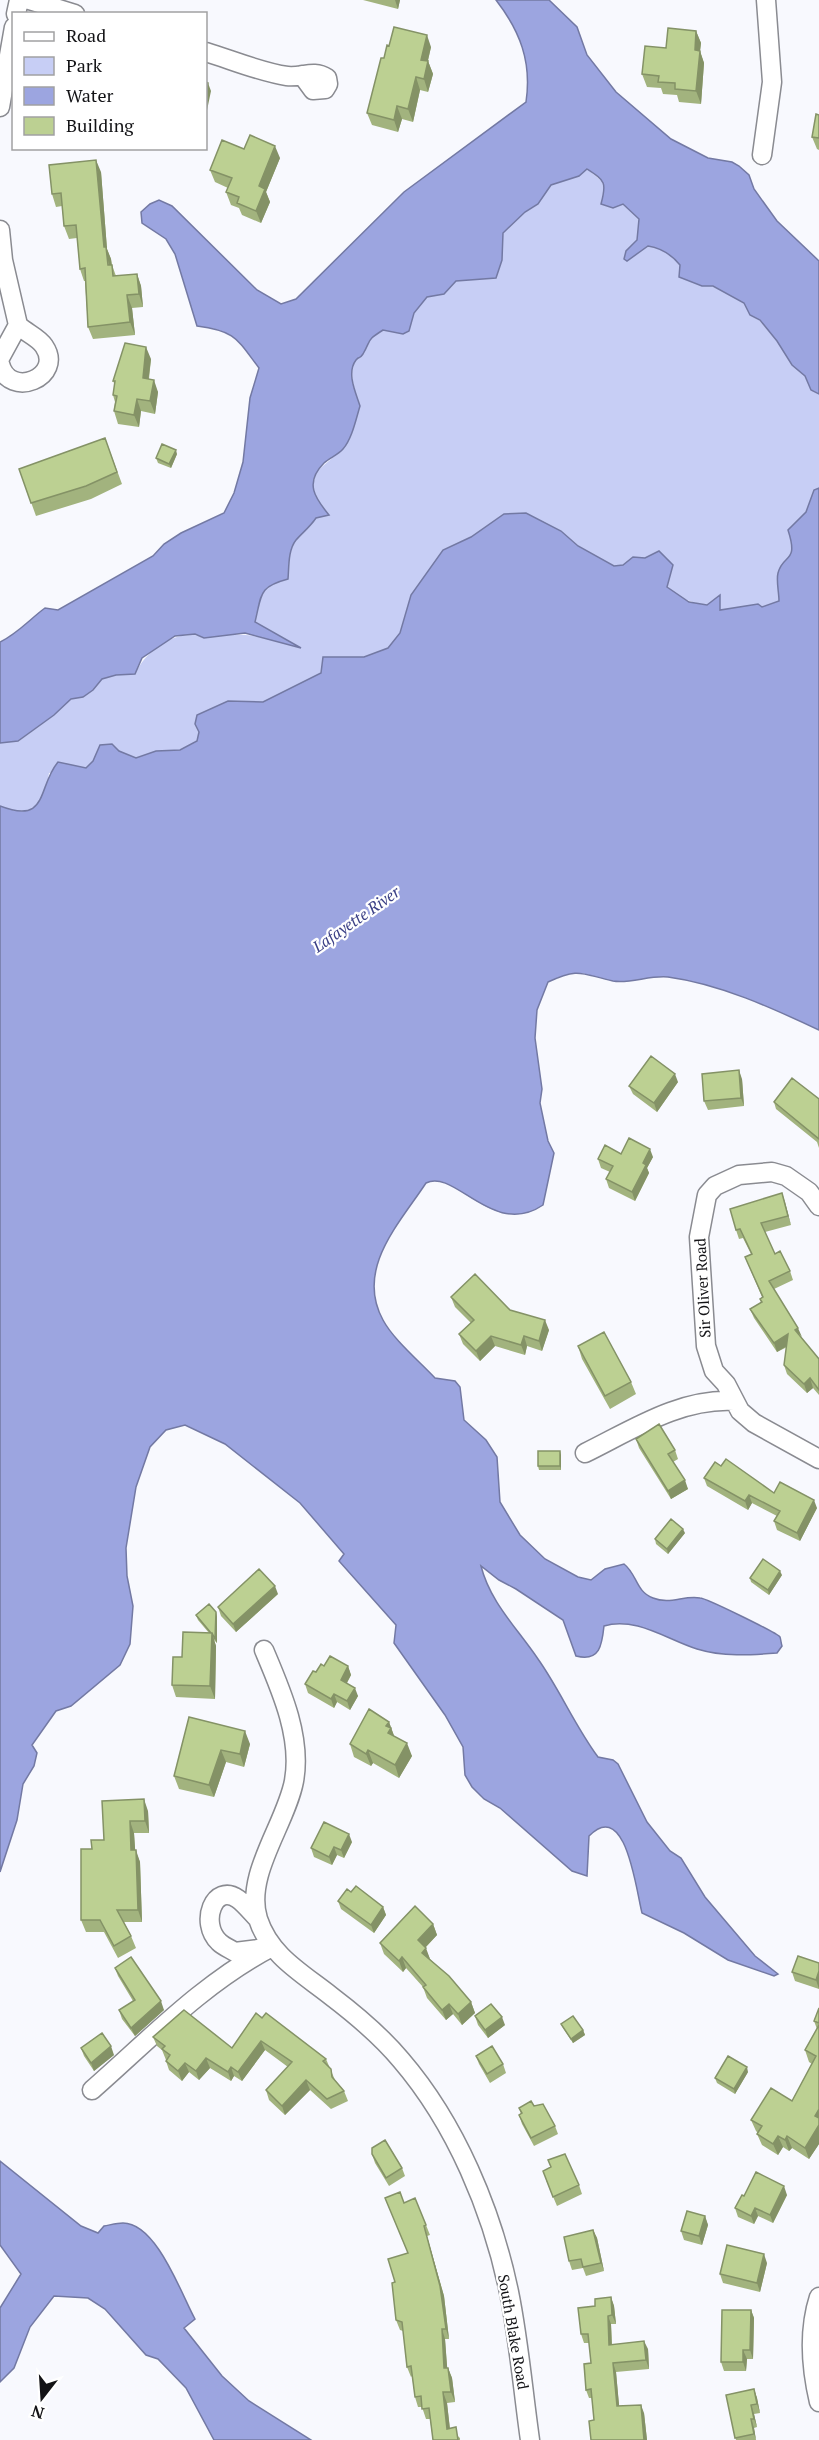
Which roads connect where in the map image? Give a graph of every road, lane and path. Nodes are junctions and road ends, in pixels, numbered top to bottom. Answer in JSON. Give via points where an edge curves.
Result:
{"nodes":[{"id":1,"x":29,"y":0,"type":"edge"},
{"id":2,"x":766,"y":0,"type":"edge"},
{"id":3,"x":68,"y":12,"type":"edge"},
{"id":4,"x":12,"y":38,"type":"edge"},
{"id":5,"x":207,"y":52,"type":"edge"},
{"id":6,"x":302,"y":75,"type":"dead end"},
{"id":7,"x":0,"y":107,"type":"edge"},
{"id":8,"x":762,"y":154,"type":"dead end"},
{"id":9,"x":0,"y":230,"type":"edge"},
{"id":10,"x":18,"y":326,"type":"junction"},
{"id":11,"x":0,"y":358,"type":"edge"},
{"id":12,"x":0,"y":364,"type":"edge"},
{"id":13,"x":819,"y":1206,"type":"edge"},
{"id":14,"x":734,"y":1401,"type":"junction"},
{"id":15,"x":585,"y":1453,"type":"dead end"},
{"id":16,"x":819,"y":1459,"type":"edge"},
{"id":17,"x":264,"y":1650,"type":"dead end"},
{"id":18,"x":258,"y":1919,"type":"junction"},
{"id":19,"x":272,"y":1947,"type":"junction"},
{"id":20,"x":92,"y":2090,"type":"dead end"},
{"id":21,"x":819,"y":2297,"type":"edge"},
{"id":22,"x":819,"y":2402,"type":"edge"},
{"id":23,"x":530,"y":2440,"type":"edge"}],
"edges":[{"from":1,"to":3,"type":"street"},
{"from":2,"to":8,"type":"street","via":[[772,82]]},
{"from":4,"to":7,"type":"street"},
{"from":5,"to":6,"type":"street","via":[[288,76]]},
{"from":9,"to":10,"type":"street"},
{"from":10,"to":11,"type":"street"},
{"from":10,"to":12,"type":"street","via":[[42,343],[48,365],[43,375],[31,382],[15,383]]},
{"from":13,"to":14,"type":"street","name":"Sir Oliver Road","via":[[798,1183],[772,1172],[739,1175],[715,1186],[707,1195],[699,1237],[706,1346],[708,1360]]},
{"from":14,"to":15,"type":"street","via":[[711,1400],[689,1405]]},
{"from":14,"to":16,"type":"street","name":"Sir Oliver Road","via":[[754,1423]]},
{"from":17,"to":18,"type":"street","name":"South Blake Road","via":[[280,1687],[296,1756],[288,1803],[257,1883]]},
{"from":18,"to":19,"type":"street","name":"South Blake Road"},
{"from":18,"to":19,"type":"street","name":"South Blake Road","via":[[231,1896],[214,1903],[208,1918],[209,1928],[219,1942],[235,1952]]},
{"from":19,"to":20,"type":"street","via":[[247,1959],[203,1992]]},
{"from":19,"to":23,"type":"street","name":"South Blake Road","via":[[374,2031],[401,2060],[452,2137],[472,2177],[509,2292]]},
{"from":21,"to":22,"type":"street","via":[[812,2330],[812,2358]]}]}
